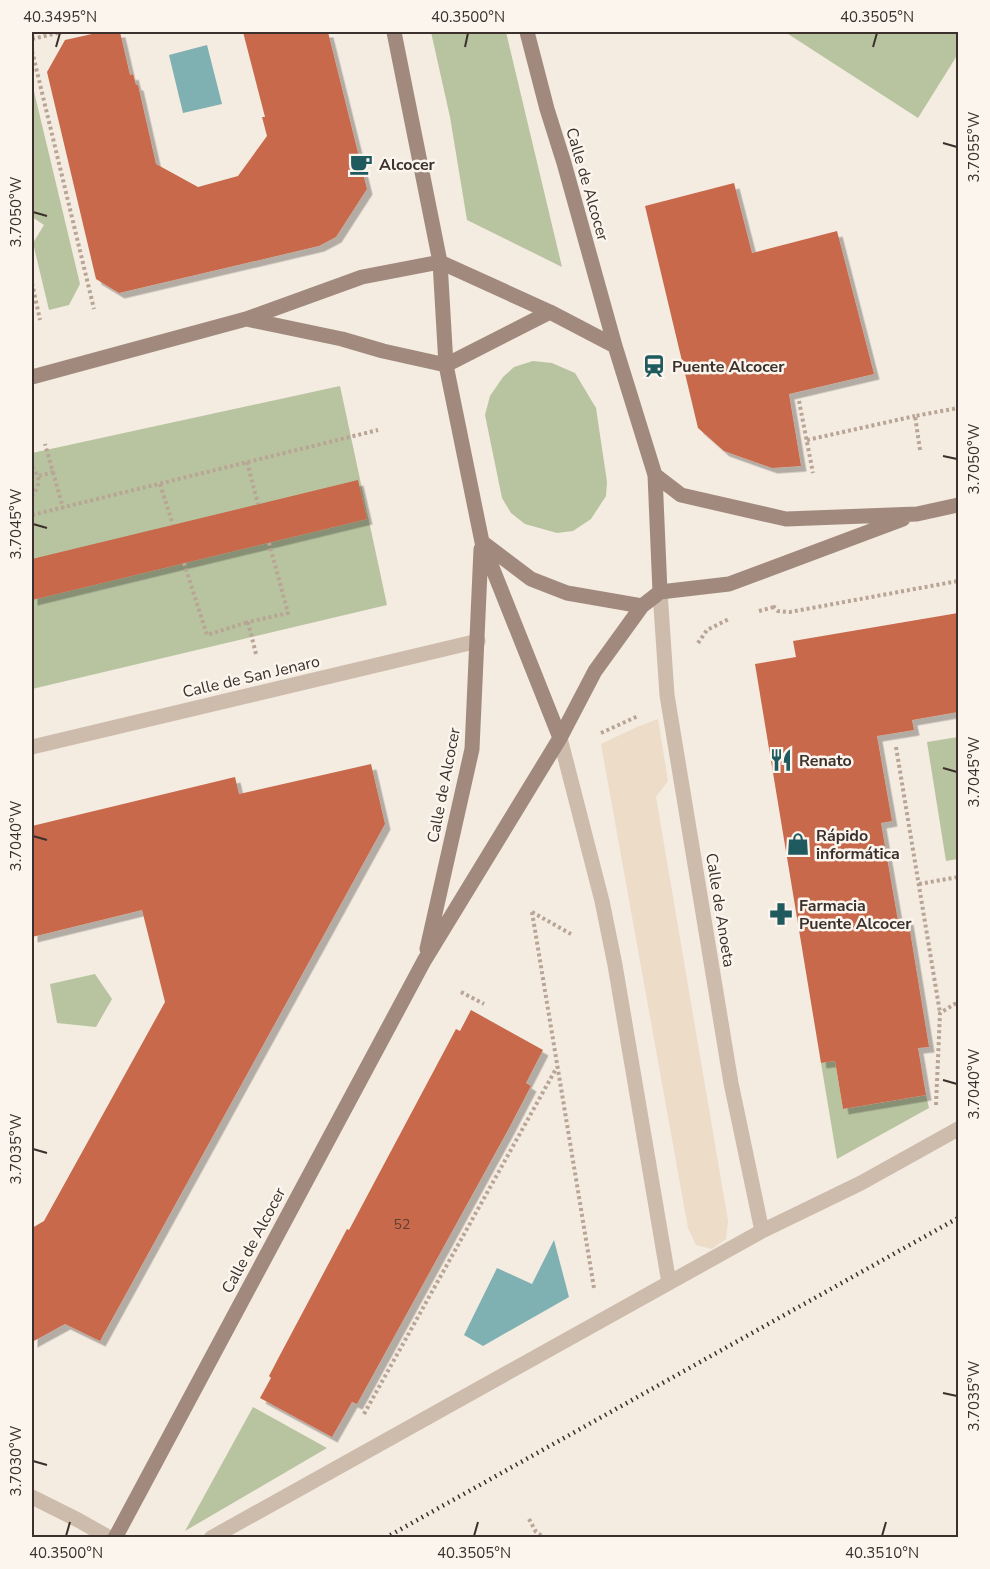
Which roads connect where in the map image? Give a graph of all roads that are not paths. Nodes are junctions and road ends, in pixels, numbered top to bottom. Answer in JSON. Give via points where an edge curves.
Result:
{"nodes":[{"id":1,"x":393,"y":32,"type":"edge"},
{"id":2,"x":527,"y":32,"type":"edge"},
{"id":3,"x":440,"y":262,"type":"junction"},
{"id":4,"x":550,"y":312,"type":"junction"},
{"id":5,"x":246,"y":319,"type":"junction"},
{"id":6,"x":615,"y":346,"type":"junction"},
{"id":7,"x":446,"y":365,"type":"junction"},
{"id":8,"x":32,"y":377,"type":"edge"},
{"id":9,"x":655,"y":475,"type":"junction"},
{"id":10,"x":958,"y":505,"type":"edge"},
{"id":11,"x":917,"y":514,"type":"junction"},
{"id":12,"x":482,"y":542,"type":"junction"},
{"id":13,"x":660,"y":592,"type":"junction"},
{"id":14,"x":642,"y":606,"type":"junction"},
{"id":15,"x":478,"y":641,"type":"junction"},
{"id":16,"x":560,"y":738,"type":"junction"},
{"id":17,"x":32,"y":747,"type":"edge"},
{"id":18,"x":424,"y":961,"type":"junction"},
{"id":19,"x":958,"y":1129,"type":"edge"},
{"id":20,"x":762,"y":1231,"type":"junction"},
{"id":21,"x":669,"y":1283,"type":"junction"},
{"id":22,"x":32,"y":1497,"type":"edge"},
{"id":23,"x":110,"y":1538,"type":"edge"},
{"id":24,"x":115,"y":1538,"type":"edge"},
{"id":25,"x":211,"y":1538,"type":"edge"}],
"edges":[{"from":1,"to":3,"type":"main road","name":"Calle de Alcocer"},
{"from":2,"to":6,"type":"main road","name":"Calle de Alcocer"},
{"from":3,"to":4,"type":"main road"},
{"from":3,"to":5,"type":"main road","via":[[362,277]]},
{"from":3,"to":7,"type":"main road","name":"Calle de Alcocer"},
{"from":4,"to":6,"type":"main road"},
{"from":4,"to":7,"type":"main road"},
{"from":5,"to":7,"type":"main road"},
{"from":5,"to":8,"type":"main road"},
{"from":6,"to":9,"type":"main road","name":"Calle de Alcocer"},
{"from":7,"to":12,"type":"main road","name":"Calle de Alcocer"},
{"from":9,"to":11,"type":"main road","via":[[681,495],[786,519]]},
{"from":9,"to":13,"type":"main road","name":"Calle de Alcocer"},
{"from":10,"to":11,"type":"main road"},
{"from":11,"to":13,"type":"main road","via":[[729,584]]},
{"from":12,"to":14,"type":"main road","via":[[531,579],[567,593]]},
{"from":12,"to":15,"type":"main road","name":"Calle de Alcocer"},
{"from":12,"to":16,"type":"main road","name":"Calle de Alcocer"},
{"from":13,"to":14,"type":"main road","name":"Calle de Alcocer"},
{"from":13,"to":20,"type":"street","name":"Calle de Anoeta","via":[[669,708],[731,1083]]},
{"from":14,"to":16,"type":"main road","name":"Calle de Alcocer","via":[[595,672]]},
{"from":15,"to":17,"type":"street","name":"Calle de San Jenaro"},
{"from":15,"to":18,"type":"main road","name":"Calle de Alcocer","via":[[472,749]]},
{"from":16,"to":18,"type":"main road","name":"Calle de Alcocer"},
{"from":16,"to":21,"type":"street","via":[[615,965]]},
{"from":18,"to":24,"type":"main road","name":"Calle de Alcocer"},
{"from":19,"to":20,"type":"street","via":[[861,1183]]},
{"from":20,"to":21,"type":"street"},
{"from":21,"to":25,"type":"street"},
{"from":22,"to":23,"type":"street"}]}
